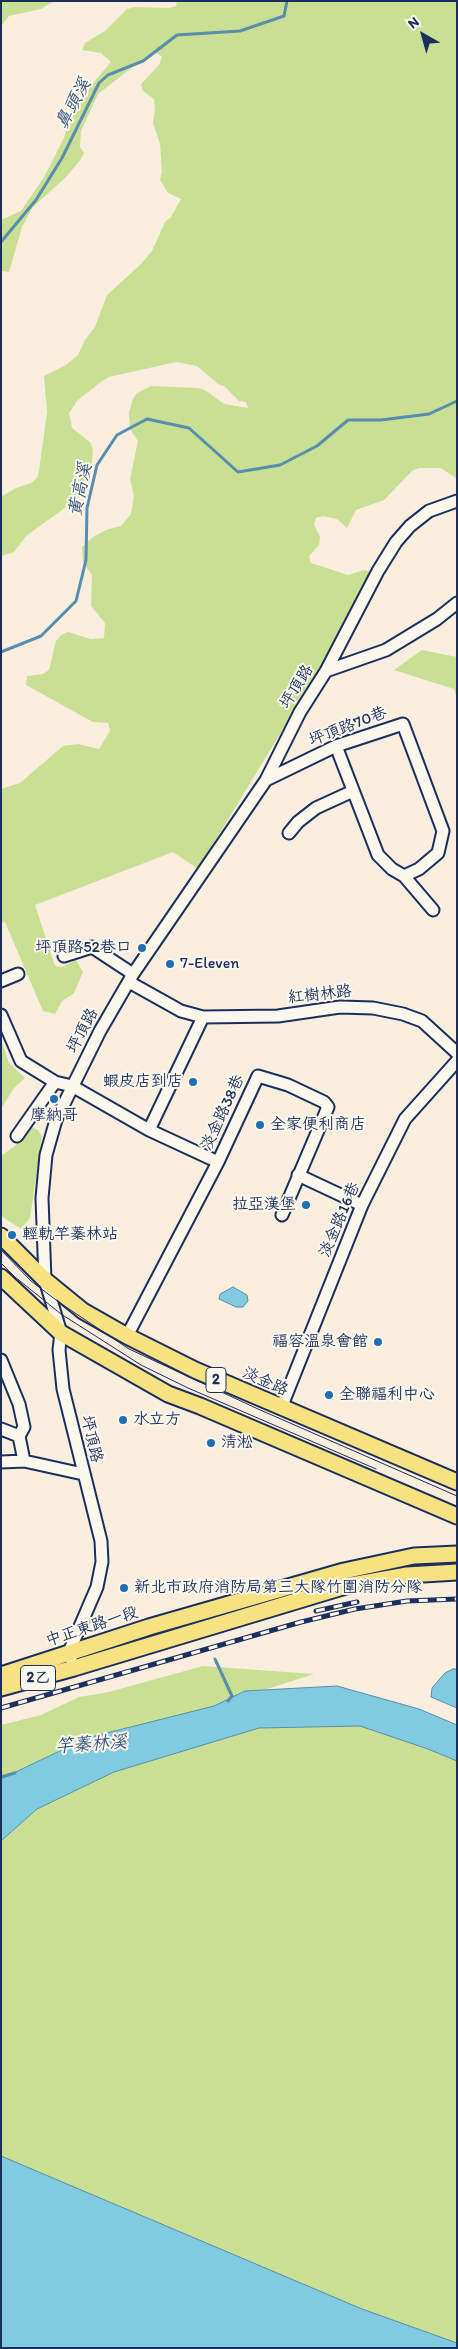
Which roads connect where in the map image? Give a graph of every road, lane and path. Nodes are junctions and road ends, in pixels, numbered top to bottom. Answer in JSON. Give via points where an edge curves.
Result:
{"nodes":[{"id":1,"x":457,"y":501,"type":"edge"},
{"id":2,"x":457,"y":603,"type":"edge"},
{"id":3,"x":326,"y":671,"type":"junction"},
{"id":4,"x":336,"y":746,"type":"junction"},
{"id":5,"x":266,"y":780,"type":"junction"},
{"id":6,"x":353,"y":791,"type":"junction"},
{"id":7,"x":289,"y":833,"type":"dead end"},
{"id":8,"x":404,"y":876,"type":"junction"},
{"id":9,"x":433,"y":910,"type":"dead end"},
{"id":10,"x":64,"y":956,"type":"dead end"},
{"id":11,"x":18,"y":974,"type":"dead end"},
{"id":12,"x":131,"y":978,"type":"junction"},
{"id":13,"x":1,"y":981,"type":"edge"},
{"id":14,"x":1,"y":1015,"type":"edge"},
{"id":15,"x":203,"y":1017,"type":"junction"},
{"id":16,"x":457,"y":1052,"type":"edge"},
{"id":17,"x":457,"y":1061,"type":"edge"},
{"id":18,"x":55,"y":1082,"type":"junction"},
{"id":19,"x":72,"y":1086,"type":"junction"},
{"id":20,"x":149,"y":1130,"type":"junction"},
{"id":21,"x":17,"y":1136,"type":"dead end"},
{"id":22,"x":218,"y":1162,"type":"junction"},
{"id":23,"x":298,"y":1175,"type":"junction"},
{"id":24,"x":362,"y":1205,"type":"junction"},
{"id":25,"x":282,"y":1215,"type":"dead end"},
{"id":26,"x":1,"y":1236,"type":"edge"},
{"id":27,"x":1,"y":1277,"type":"edge"},
{"id":28,"x":45,"y":1280,"type":"junction"},
{"id":29,"x":61,"y":1332,"type":"junction"},
{"id":30,"x":126,"y":1336,"type":"junction"},
{"id":31,"x":1,"y":1360,"type":"edge"},
{"id":32,"x":281,"y":1408,"type":"junction"},
{"id":33,"x":1,"y":1429,"type":"edge"},
{"id":34,"x":19,"y":1436,"type":"junction"},
{"id":35,"x":24,"y":1461,"type":"junction"},
{"id":36,"x":1,"y":1462,"type":"edge"},
{"id":37,"x":83,"y":1474,"type":"junction"},
{"id":38,"x":457,"y":1482,"type":"edge"},
{"id":39,"x":455,"y":1516,"type":"edge"},
{"id":40,"x":457,"y":1549,"type":"edge"},
{"id":41,"x":438,"y":1554,"type":"junction"},
{"id":42,"x":457,"y":1554,"type":"edge"},
{"id":43,"x":457,"y":1572,"type":"edge"},
{"id":44,"x":69,"y":1652,"type":"junction"},
{"id":45,"x":74,"y":1668,"type":"junction"},
{"id":46,"x":1,"y":1675,"type":"edge"},
{"id":47,"x":1,"y":1688,"type":"edge"}],
"edges":[{"from":1,"to":3,"type":"street","name":"坪頂路","via":[[429,511],[396,542]]},
{"from":2,"to":3,"type":"street","via":[[386,650]]},
{"from":3,"to":5,"type":"street","name":"坪頂路","via":[[300,712]]},
{"from":4,"to":5,"type":"street","name":"坪頂路70巷"},
{"from":4,"to":6,"type":"street"},
{"from":4,"to":8,"type":"street","name":"坪頂路70巷","via":[[403,724],[443,831],[438,853],[419,869]]},
{"from":5,"to":12,"type":"street","name":"坪頂路"},
{"from":6,"to":7,"type":"street","via":[[316,808]]},
{"from":6,"to":8,"type":"street","via":[[378,855]]},
{"from":8,"to":9,"type":"street"},
{"from":10,"to":12,"type":"street","name":"紅樹林路","via":[[92,947]]},
{"from":11,"to":13,"type":"street"},
{"from":12,"to":15,"type":"street","name":"紅樹林路","via":[[181,1011]]},
{"from":12,"to":19,"type":"street","name":"坪頂路"},
{"from":14,"to":18,"type":"street","via":[[21,1061]]},
{"from":15,"to":16,"type":"street","name":"紅樹林路","via":[[278,1016],[340,1007],[373,1008],[422,1021]]},
{"from":15,"to":20,"type":"street"},
{"from":17,"to":24,"type":"street","name":"淡金路16巷","via":[[405,1119]]},
{"from":18,"to":19,"type":"street"},
{"from":18,"to":21,"type":"street"},
{"from":19,"to":20,"type":"street"},
{"from":19,"to":28,"type":"street","name":"坪頂路","via":[[56,1120],[46,1155],[42,1198]]},
{"from":20,"to":22,"type":"street"},
{"from":22,"to":23,"type":"street","name":"淡金路38巷","via":[[258,1076],[289,1082],[328,1107]]},
{"from":22,"to":30,"type":"street","name":"淡金路38巷"},
{"from":23,"to":24,"type":"street"},
{"from":23,"to":25,"type":"street","name":"淡金路38巷"},
{"from":24,"to":32,"type":"street","name":"淡金路16巷"},
{"from":26,"to":28,"type":"main road","name":"淡金路","number":"2"},
{"from":27,"to":29,"type":"main road"},
{"from":28,"to":29,"type":"street","name":"坪頂路"},
{"from":28,"to":30,"type":"main road","name":"淡金路","number":"2","via":[[83,1311]]},
{"from":29,"to":37,"type":"street","name":"坪頂路","via":[[59,1350],[63,1389]]},
{"from":29,"to":39,"type":"main road","via":[[168,1394]]},
{"from":30,"to":32,"type":"main road","name":"淡金路","number":"2"},
{"from":31,"to":34,"type":"street","via":[[19,1404],[24,1427]]},
{"from":32,"to":38,"type":"main road","name":"淡金路","number":"2"},
{"from":33,"to":34,"type":"street"},
{"from":34,"to":35,"type":"street"},
{"from":35,"to":36,"type":"street"},
{"from":35,"to":37,"type":"street"},
{"from":37,"to":44,"type":"street","name":"坪頂路","via":[[101,1541],[102,1562],[97,1587]]},
{"from":40,"to":41,"type":"main road"},
{"from":41,"to":42,"type":"main road","name":"中正東路一段","number":"2乙"},
{"from":41,"to":44,"type":"main road","name":"中正東路一段","number":"2乙","via":[[344,1571]]},
{"from":43,"to":45,"type":"main road","name":"中正東路一段","number":"2乙","via":[[408,1575],[346,1586]]},
{"from":44,"to":45,"type":"street"},
{"from":44,"to":46,"type":"main road","name":"中正東路一段","number":"2乙"},
{"from":45,"to":47,"type":"main road","name":"中正東路一段","number":"2乙"}]}
